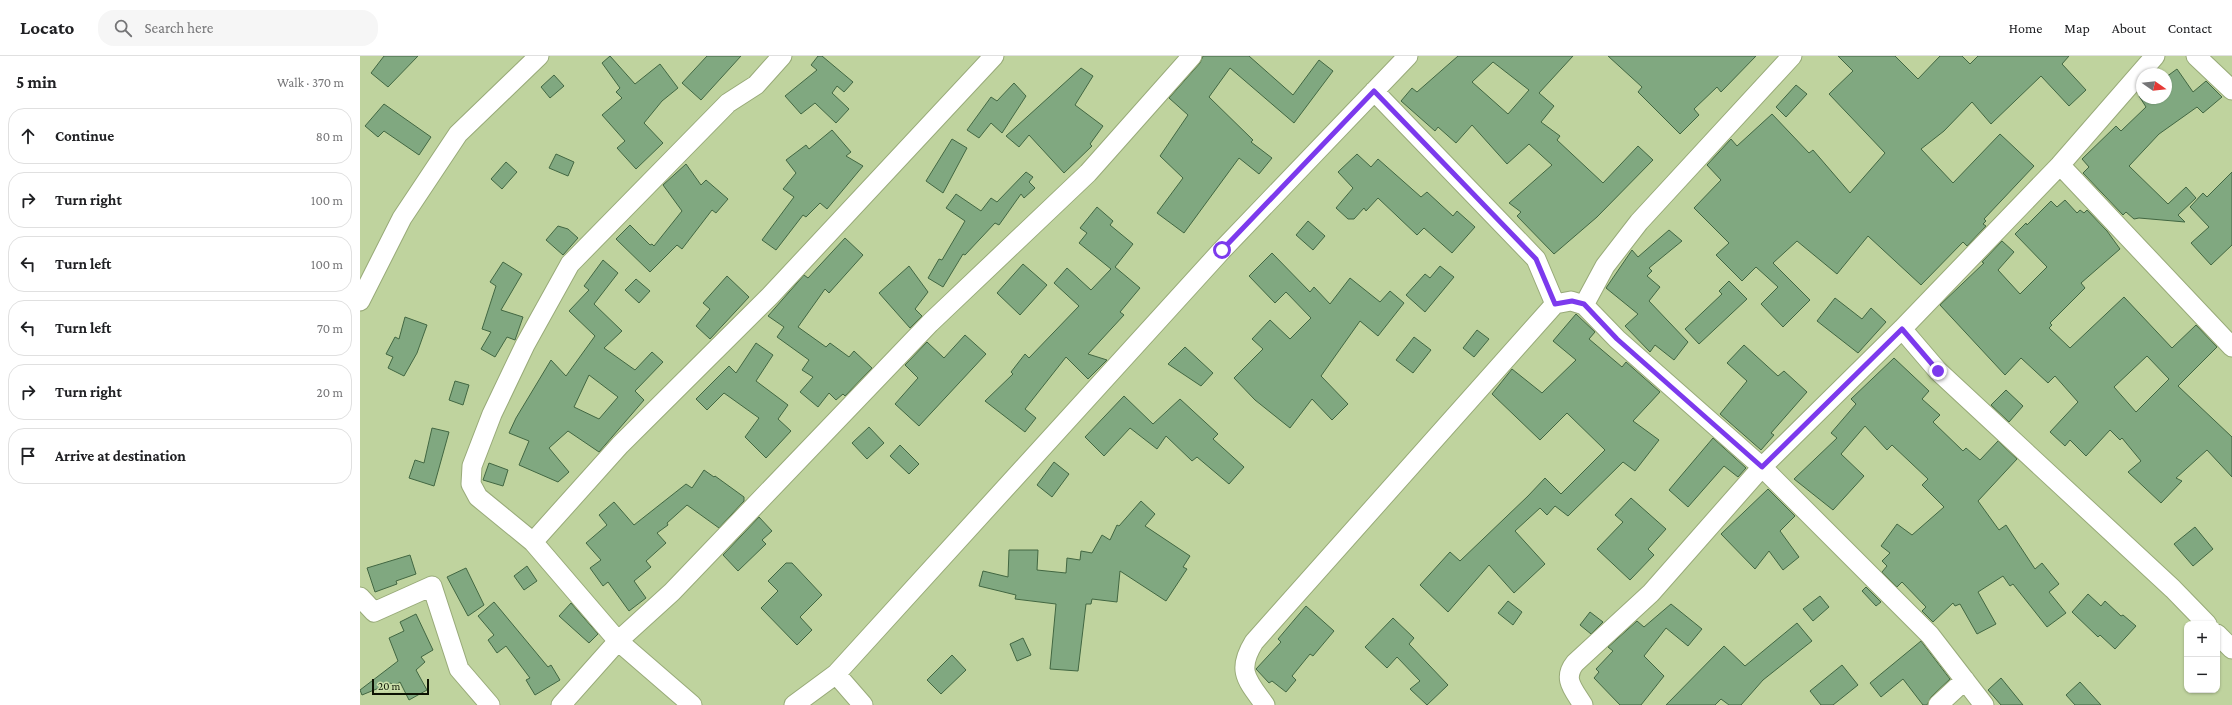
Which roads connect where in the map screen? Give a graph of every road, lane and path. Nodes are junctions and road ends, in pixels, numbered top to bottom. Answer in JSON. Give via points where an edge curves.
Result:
{"nodes":[{"id":1,"x":539,"y":56,"type":"edge"},
{"id":2,"x":782,"y":56,"type":"edge"},
{"id":3,"x":994,"y":56,"type":"edge"},
{"id":4,"x":1192,"y":56,"type":"edge"},
{"id":5,"x":1408,"y":56,"type":"edge"},
{"id":6,"x":1792,"y":56,"type":"edge"},
{"id":7,"x":2155,"y":56,"type":"edge"},
{"id":8,"x":2196,"y":56,"type":"edge"},
{"id":9,"x":2232,"y":90,"type":"edge"},
{"id":10,"x":1374,"y":91,"type":"junction"},
{"id":11,"x":2060,"y":165,"type":"junction"},
{"id":12,"x":360,"y":301,"type":"edge"},
{"id":13,"x":1555,"y":304,"type":"junction"},
{"id":14,"x":1584,"y":304,"type":"junction"},
{"id":15,"x":1902,"y":329,"type":"junction"},
{"id":16,"x":2232,"y":347,"type":"edge"},
{"id":17,"x":1762,"y":467,"type":"junction"},
{"id":18,"x":533,"y":542,"type":"junction"},
{"id":19,"x":360,"y":597,"type":"edge"},
{"id":20,"x":2205,"y":621,"type":"edge"},
{"id":21,"x":2220,"y":637,"type":"edge"},
{"id":22,"x":618,"y":641,"type":"junction"},
{"id":23,"x":2232,"y":649,"type":"edge"},
{"id":24,"x":836,"y":674,"type":"junction"},
{"id":25,"x":1965,"y":680,"type":"junction"},
{"id":26,"x":490,"y":705,"type":"edge"},
{"id":27,"x":561,"y":705,"type":"edge"},
{"id":28,"x":692,"y":705,"type":"edge"},
{"id":29,"x":794,"y":705,"type":"edge"},
{"id":30,"x":863,"y":705,"type":"edge"},
{"id":31,"x":1265,"y":705,"type":"edge"},
{"id":32,"x":1583,"y":705,"type":"edge"},
{"id":33,"x":1938,"y":705,"type":"edge"},
{"id":34,"x":1984,"y":705,"type":"edge"}],
"edges":[{"from":1,"to":12,"type":"street","via":[[458,134],[402,218]]},
{"from":2,"to":18,"type":"street","via":[[756,85],[728,103],[586,246],[570,264],[525,345],[492,414],[472,466],[471,484],[478,497]]},
{"from":3,"to":18,"type":"street","via":[[770,296],[620,445]]},
{"from":4,"to":22,"type":"street","via":[[1088,173],[930,322],[672,592]]},
{"from":5,"to":10,"type":"street"},
{"from":6,"to":14,"type":"street","via":[[1639,222],[1605,266]]},
{"from":7,"to":11,"type":"street"},
{"from":8,"to":9,"type":"street"},
{"from":10,"to":13,"type":"street","via":[[1536,259]]},
{"from":10,"to":24,"type":"street","via":[[1222,250]]},
{"from":11,"to":15,"type":"street"},
{"from":11,"to":16,"type":"street"},
{"from":13,"to":14,"type":"street","via":[[1572,301]]},
{"from":13,"to":31,"type":"street","via":[[1254,642],[1246,654],[1243,666],[1246,678]]},
{"from":14,"to":17,"type":"street","via":[[1617,339]]},
{"from":15,"to":17,"type":"street"},
{"from":15,"to":20,"type":"street","via":[[1938,371]]},
{"from":17,"to":25,"type":"street","via":[[1930,635]]},
{"from":17,"to":32,"type":"street","via":[[1651,593],[1569,670],[1568,680]]},
{"from":18,"to":22,"type":"street"},
{"from":19,"to":26,"type":"street","via":[[374,612],[432,586],[459,669]]},
{"from":21,"to":23,"type":"street"},
{"from":22,"to":27,"type":"street"},
{"from":22,"to":28,"type":"street"},
{"from":24,"to":29,"type":"street"},
{"from":24,"to":30,"type":"street"},
{"from":25,"to":33,"type":"street"},
{"from":25,"to":34,"type":"street"}]}
